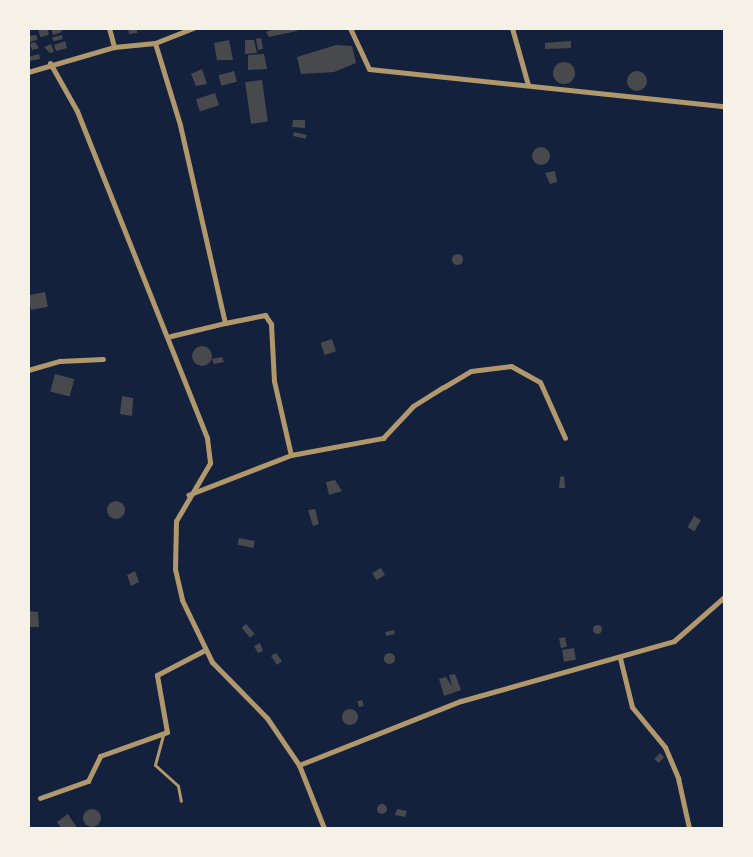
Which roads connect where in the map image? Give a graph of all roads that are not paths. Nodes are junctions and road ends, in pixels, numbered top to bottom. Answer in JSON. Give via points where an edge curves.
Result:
{"nodes":[{"id":1,"x":109,"y":28,"type":"edge"},
{"id":2,"x":193,"y":28,"type":"edge"},
{"id":3,"x":350,"y":28,"type":"edge"},
{"id":4,"x":512,"y":28,"type":"edge"},
{"id":5,"x":155,"y":43,"type":"junction"},
{"id":6,"x":114,"y":47,"type":"junction"},
{"id":7,"x":50,"y":63,"type":"junction"},
{"id":8,"x":28,"y":72,"type":"edge"},
{"id":9,"x":528,"y":85,"type":"junction"},
{"id":10,"x":724,"y":106,"type":"edge"},
{"id":11,"x":225,"y":322,"type":"junction"},
{"id":12,"x":171,"y":336,"type":"junction"},
{"id":13,"x":103,"y":359,"type":"dead end"},
{"id":14,"x":28,"y":370,"type":"edge"},
{"id":15,"x":565,"y":438,"type":"dead end"},
{"id":16,"x":291,"y":455,"type":"junction"},
{"id":17,"x":188,"y":495,"type":"junction"},
{"id":18,"x":724,"y":597,"type":"edge"},
{"id":19,"x":205,"y":650,"type":"junction"},
{"id":20,"x":620,"y":658,"type":"junction"},
{"id":21,"x":163,"y":735,"type":"junction"},
{"id":22,"x":300,"y":765,"type":"junction"},
{"id":23,"x":40,"y":798,"type":"dead end"},
{"id":24,"x":181,"y":801,"type":"dead end"},
{"id":25,"x":324,"y":828,"type":"edge"},
{"id":26,"x":689,"y":828,"type":"edge"}],
"edges":[{"from":1,"to":6,"type":"street"},
{"from":2,"to":5,"type":"street"},
{"from":3,"to":9,"type":"street","via":[[369,69]]},
{"from":4,"to":9,"type":"street"},
{"from":5,"to":6,"type":"street"},
{"from":5,"to":11,"type":"street","via":[[180,124]]},
{"from":6,"to":7,"type":"street"},
{"from":7,"to":8,"type":"street"},
{"from":7,"to":12,"type":"street","via":[[77,111],[99,177]]},
{"from":9,"to":10,"type":"street"},
{"from":11,"to":12,"type":"street"},
{"from":11,"to":16,"type":"street","via":[[265,315],[271,324],[274,381]]},
{"from":12,"to":17,"type":"street","via":[[197,403],[210,463]]},
{"from":13,"to":14,"type":"street","via":[[60,361]]},
{"from":15,"to":16,"type":"street","via":[[540,382],[511,366],[471,371],[413,406],[383,438]]},
{"from":16,"to":17,"type":"street"},
{"from":17,"to":19,"type":"street","via":[[176,521],[175,569]]},
{"from":18,"to":20,"type":"street","via":[[674,641]]},
{"from":19,"to":21,"type":"street","via":[[157,675],[170,722]]},
{"from":19,"to":22,"type":"street","via":[[228,681],[267,718]]},
{"from":20,"to":22,"type":"street","via":[[461,701]]},
{"from":20,"to":26,"type":"street","via":[[632,707],[665,747],[678,778]]},
{"from":21,"to":23,"type":"street","via":[[100,756],[88,781]]},
{"from":21,"to":24,"type":"lane","via":[[155,765],[178,786]]},
{"from":22,"to":25,"type":"street"}]}
